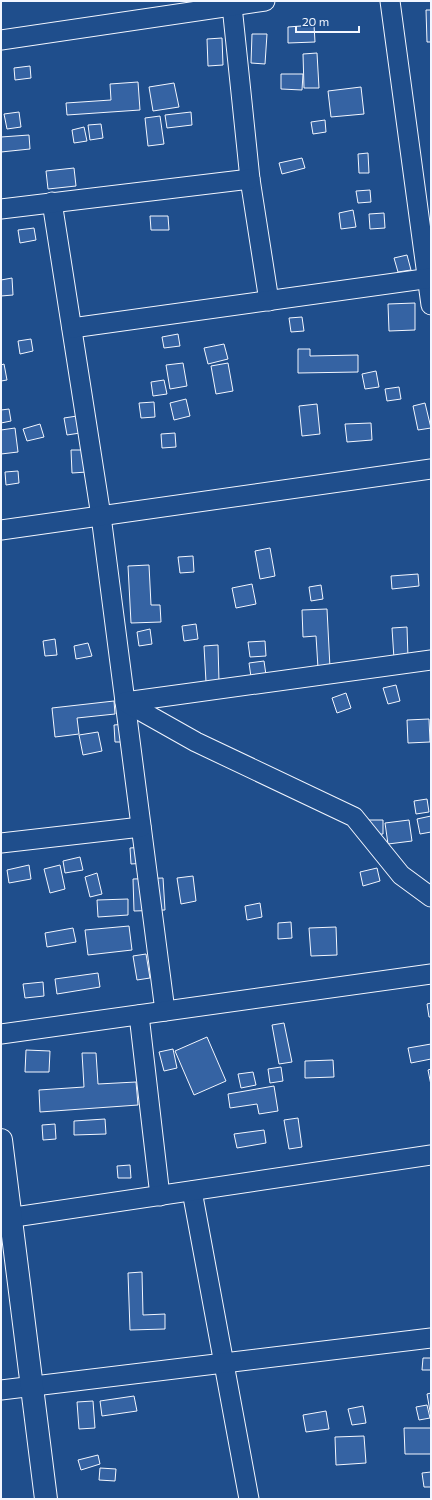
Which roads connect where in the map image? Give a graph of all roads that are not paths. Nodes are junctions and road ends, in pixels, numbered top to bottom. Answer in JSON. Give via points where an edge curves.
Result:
{"nodes":[{"id":1,"x":265,"y":1,"type":"edge"},
{"id":2,"x":390,"y":1,"type":"edge"},
{"id":3,"x":232,"y":6,"type":"junction"},
{"id":4,"x":1,"y":40,"type":"edge"},
{"id":5,"x":250,"y":179,"type":"junction"},
{"id":6,"x":52,"y":202,"type":"junction"},
{"id":7,"x":1,"y":208,"type":"edge"},
{"id":8,"x":429,"y":278,"type":"edge"},
{"id":9,"x":269,"y":301,"type":"junction"},
{"id":10,"x":431,"y":305,"type":"edge"},
{"id":11,"x":72,"y":328,"type":"junction"},
{"id":12,"x":431,"y":469,"type":"edge"},
{"id":13,"x":102,"y":516,"type":"junction"},
{"id":14,"x":1,"y":530,"type":"edge"},
{"id":15,"x":431,"y":660,"type":"edge"},
{"id":16,"x":125,"y":702,"type":"junction"},
{"id":17,"x":141,"y":827,"type":"junction"},
{"id":18,"x":1,"y":843,"type":"edge"},
{"id":19,"x":431,"y":898,"type":"edge"},
{"id":20,"x":431,"y":974,"type":"edge"},
{"id":21,"x":165,"y":1011,"type":"junction"},
{"id":22,"x":139,"y":1015,"type":"junction"},
{"id":23,"x":1,"y":1034,"type":"edge"},
{"id":24,"x":1,"y":1140,"type":"edge"},
{"id":25,"x":431,"y":1155,"type":"edge"},
{"id":26,"x":192,"y":1191,"type":"junction"},
{"id":27,"x":160,"y":1196,"type":"junction"},
{"id":28,"x":6,"y":1219,"type":"edge"},
{"id":29,"x":431,"y":1338,"type":"edge"},
{"id":30,"x":224,"y":1363,"type":"junction"},
{"id":31,"x":32,"y":1386,"type":"junction"},
{"id":32,"x":1,"y":1390,"type":"edge"},
{"id":33,"x":46,"y":1499,"type":"edge"},
{"id":34,"x":249,"y":1499,"type":"edge"}],
"edges":[{"from":1,"to":3,"type":"street"},
{"from":2,"to":8,"type":"street"},
{"from":3,"to":4,"type":"street"},
{"from":3,"to":5,"type":"street"},
{"from":5,"to":6,"type":"street"},
{"from":5,"to":9,"type":"street"},
{"from":6,"to":7,"type":"street"},
{"from":6,"to":11,"type":"street"},
{"from":8,"to":9,"type":"street"},
{"from":8,"to":10,"type":"street"},
{"from":9,"to":11,"type":"street"},
{"from":11,"to":13,"type":"street"},
{"from":12,"to":13,"type":"street"},
{"from":13,"to":14,"type":"street"},
{"from":13,"to":16,"type":"street"},
{"from":15,"to":16,"type":"street"},
{"from":16,"to":17,"type":"street"},
{"from":16,"to":19,"type":"street","via":[[196,742],[354,817],[401,875]]},
{"from":17,"to":18,"type":"street"},
{"from":17,"to":21,"type":"street"},
{"from":20,"to":21,"type":"street"},
{"from":21,"to":22,"type":"street"},
{"from":22,"to":23,"type":"street"},
{"from":22,"to":27,"type":"street"},
{"from":24,"to":28,"type":"street"},
{"from":25,"to":26,"type":"street"},
{"from":26,"to":27,"type":"street"},
{"from":26,"to":30,"type":"street"},
{"from":27,"to":28,"type":"street"},
{"from":28,"to":31,"type":"street"},
{"from":29,"to":30,"type":"street"},
{"from":30,"to":31,"type":"street"},
{"from":30,"to":34,"type":"street"},
{"from":31,"to":32,"type":"street"},
{"from":31,"to":33,"type":"street"}]}
